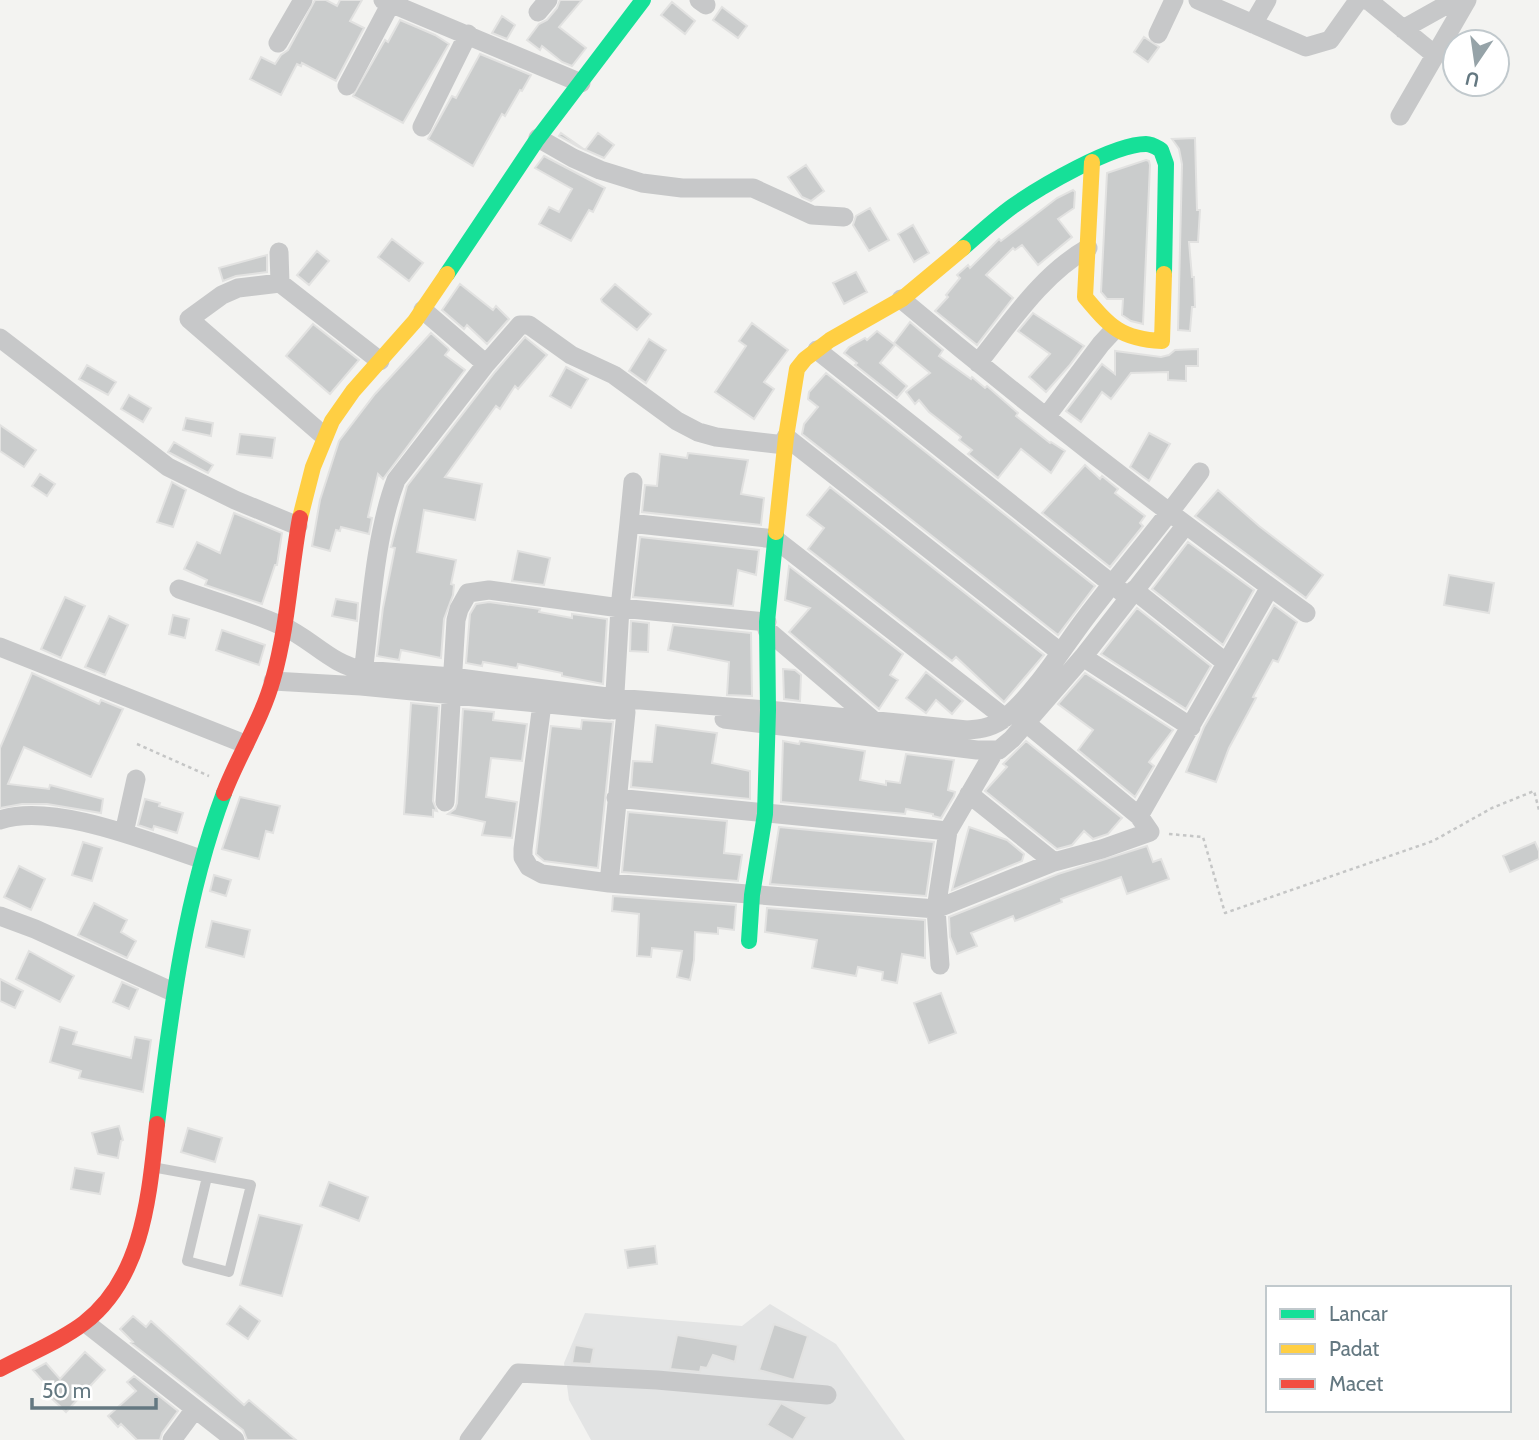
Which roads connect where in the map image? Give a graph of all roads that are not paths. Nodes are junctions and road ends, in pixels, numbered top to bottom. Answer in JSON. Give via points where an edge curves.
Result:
{"nodes":[{"id":1,"x":303,"y":0,"type":"edge"},
{"id":2,"x":642,"y":0,"type":"edge"},
{"id":3,"x":1174,"y":0,"type":"edge"},
{"id":4,"x":1198,"y":0,"type":"edge"},
{"id":5,"x":1267,"y":0,"type":"edge"},
{"id":6,"x":1363,"y":0,"type":"edge"},
{"id":7,"x":1455,"y":0,"type":"edge"},
{"id":8,"x":1467,"y":0,"type":"edge"},
{"id":9,"x":387,"y":1,"type":"edge"},
{"id":10,"x":1253,"y":24,"type":"junction"},
{"id":11,"x":1404,"y":29,"type":"junction"},
{"id":12,"x":468,"y":34,"type":"junction"},
{"id":13,"x":1158,"y":34,"type":"dead end"},
{"id":14,"x":278,"y":43,"type":"dead end"},
{"id":15,"x":1435,"y":55,"type":"junction"},
{"id":16,"x":581,"y":83,"type":"junction"},
{"id":17,"x":347,"y":86,"type":"dead end"},
{"id":18,"x":1400,"y":116,"type":"dead end"},
{"id":19,"x":422,"y":127,"type":"dead end"},
{"id":20,"x":538,"y":138,"type":"junction"},
{"id":21,"x":1092,"y":162,"type":"junction"},
{"id":22,"x":844,"y":217,"type":"dead end"},
{"id":23,"x":1088,"y":248,"type":"junction"},
{"id":24,"x":279,"y":252,"type":"dead end"},
{"id":25,"x":280,"y":283,"type":"junction"},
{"id":26,"x":901,"y":299,"type":"junction"},
{"id":27,"x":423,"y":310,"type":"junction"},
{"id":28,"x":1113,"y":331,"type":"junction"},
{"id":29,"x":0,"y":338,"type":"edge"},
{"id":30,"x":817,"y":350,"type":"junction"},
{"id":31,"x":380,"y":361,"type":"junction"},
{"id":32,"x":978,"y":363,"type":"junction"},
{"id":33,"x":486,"y":364,"type":"junction"},
{"id":34,"x":1045,"y":417,"type":"junction"},
{"id":35,"x":324,"y":436,"type":"junction"},
{"id":36,"x":786,"y":441,"type":"junction"},
{"id":37,"x":1200,"y":472,"type":"dead end"},
{"id":38,"x":633,"y":482,"type":"dead end"},
{"id":39,"x":1170,"y":514,"type":"junction"},
{"id":40,"x":629,"y":523,"type":"junction"},
{"id":41,"x":298,"y":526,"type":"junction"},
{"id":42,"x":1185,"y":526,"type":"junction"},
{"id":43,"x":775,"y":539,"type":"junction"},
{"id":44,"x":1112,"y":584,"type":"junction"},
{"id":45,"x":1269,"y":587,"type":"junction"},
{"id":46,"x":179,"y":589,"type":"dead end"},
{"id":47,"x":1131,"y":594,"type":"junction"},
{"id":48,"x":620,"y":608,"type":"junction"},
{"id":49,"x":1306,"y":614,"type":"dead end"},
{"id":50,"x":285,"y":626,"type":"junction"},
{"id":51,"x":767,"y":626,"type":"junction"},
{"id":52,"x":0,"y":647,"type":"edge"},
{"id":53,"x":1060,"y":652,"type":"junction"},
{"id":54,"x":1083,"y":657,"type":"junction"},
{"id":55,"x":1225,"y":662,"type":"junction"},
{"id":56,"x":362,"y":678,"type":"junction"},
{"id":57,"x":273,"y":681,"type":"junction"},
{"id":58,"x":452,"y":686,"type":"junction"},
{"id":59,"x":542,"y":704,"type":"junction"},
{"id":60,"x":618,"y":707,"type":"junction"},
{"id":61,"x":768,"y":717,"type":"junction"},
{"id":62,"x":1005,"y":718,"type":"junction"},
{"id":63,"x":874,"y":721,"type":"junction"},
{"id":64,"x":1026,"y":723,"type":"junction"},
{"id":65,"x":1191,"y":727,"type":"junction"},
{"id":66,"x":245,"y":744,"type":"junction"},
{"id":67,"x":994,"y":752,"type":"junction"},
{"id":68,"x":136,"y":779,"type":"dead end"},
{"id":69,"x":969,"y":794,"type":"junction"},
{"id":70,"x":616,"y":798,"type":"junction"},
{"id":71,"x":445,"y":802,"type":"dead end"},
{"id":72,"x":765,"y":814,"type":"junction"},
{"id":73,"x":0,"y":820,"type":"edge"},
{"id":74,"x":1144,"y":824,"type":"junction"},
{"id":75,"x":948,"y":831,"type":"junction"},
{"id":76,"x":124,"y":833,"type":"junction"},
{"id":77,"x":201,"y":859,"type":"junction"},
{"id":78,"x":1054,"y":862,"type":"junction"},
{"id":79,"x":609,"y":884,"type":"junction"},
{"id":80,"x":752,"y":895,"type":"junction"},
{"id":81,"x":936,"y":908,"type":"junction"},
{"id":82,"x":0,"y":916,"type":"edge"},
{"id":83,"x":749,"y":941,"type":"dead end"},
{"id":84,"x":940,"y":965,"type":"dead end"},
{"id":85,"x":173,"y":992,"type":"junction"},
{"id":86,"x":152,"y":1167,"type":"junction"},
{"id":87,"x":206,"y":1177,"type":"junction"},
{"id":88,"x":87,"y":1324,"type":"junction"},
{"id":89,"x":0,"y":1369,"type":"edge"},
{"id":90,"x":827,"y":1395,"type":"dead end"},
{"id":91,"x":195,"y":1409,"type":"junction"},
{"id":92,"x":172,"y":1440,"type":"edge"},
{"id":93,"x":235,"y":1440,"type":"edge"},
{"id":94,"x":469,"y":1440,"type":"edge"}],
"edges":[{"from":1,"to":14,"type":"street"},
{"from":2,"to":16,"type":"street"},
{"from":3,"to":13,"type":"street"},
{"from":4,"to":10,"type":"street"},
{"from":5,"to":10,"type":"street"},
{"from":6,"to":10,"type":"street","via":[[1329,40],[1318,45],[1306,47]]},
{"from":6,"to":11,"type":"street"},
{"from":7,"to":11,"type":"street"},
{"from":8,"to":15,"type":"street"},
{"from":9,"to":12,"type":"street"},
{"from":9,"to":17,"type":"street"},
{"from":11,"to":15,"type":"street"},
{"from":12,"to":16,"type":"street"},
{"from":12,"to":19,"type":"street"},
{"from":15,"to":18,"type":"street"},
{"from":16,"to":20,"type":"street"},
{"from":20,"to":22,"type":"street","via":[[591,166],[642,183],[753,188],[811,215]]},
{"from":20,"to":27,"type":"street"},
{"from":21,"to":23,"type":"street"},
{"from":21,"to":26,"type":"street","via":[[1015,205]]},
{"from":21,"to":28,"type":"street","via":[[1143,144],[1160,149],[1166,164],[1162,341],[1134,340]]},
{"from":23,"to":28,"type":"street","via":[[1085,297]]},
{"from":23,"to":32,"type":"street","via":[[1042,283]]},
{"from":24,"to":25,"type":"street"},
{"from":25,"to":31,"type":"street"},
{"from":25,"to":35,"type":"street","via":[[237,288],[189,319]]},
{"from":26,"to":30,"type":"street"},
{"from":26,"to":32,"type":"street"},
{"from":27,"to":31,"type":"street"},
{"from":27,"to":33,"type":"street"},
{"from":28,"to":34,"type":"street"},
{"from":29,"to":41,"type":"street","via":[[168,467]]},
{"from":30,"to":36,"type":"street","via":[[797,369]]},
{"from":30,"to":44,"type":"street"},
{"from":31,"to":35,"type":"street","via":[[344,402]]},
{"from":32,"to":34,"type":"street"},
{"from":33,"to":36,"type":"street","via":[[520,325],[529,325],[698,432]]},
{"from":33,"to":56,"type":"street","via":[[396,480],[378,560]]},
{"from":34,"to":39,"type":"street"},
{"from":35,"to":41,"type":"street"},
{"from":36,"to":43,"type":"street"},
{"from":36,"to":53,"type":"street"},
{"from":37,"to":39,"type":"street"},
{"from":38,"to":40,"type":"street"},
{"from":39,"to":42,"type":"street"},
{"from":39,"to":44,"type":"street"},
{"from":40,"to":43,"type":"street"},
{"from":40,"to":48,"type":"street"},
{"from":41,"to":50,"type":"street"},
{"from":42,"to":45,"type":"street"},
{"from":42,"to":47,"type":"street"},
{"from":43,"to":51,"type":"street"},
{"from":43,"to":62,"type":"street"},
{"from":44,"to":47,"type":"street"},
{"from":44,"to":53,"type":"street"},
{"from":45,"to":49,"type":"street"},
{"from":45,"to":55,"type":"street"},
{"from":46,"to":50,"type":"street"},
{"from":47,"to":54,"type":"street"},
{"from":47,"to":55,"type":"street"},
{"from":48,"to":51,"type":"street"},
{"from":48,"to":58,"type":"street","via":[[489,590],[468,593],[456,620]]},
{"from":48,"to":60,"type":"street"},
{"from":50,"to":56,"type":"street"},
{"from":50,"to":57,"type":"street"},
{"from":51,"to":61,"type":"street"},
{"from":51,"to":63,"type":"street"},
{"from":52,"to":66,"type":"street"},
{"from":53,"to":62,"type":"street"},
{"from":54,"to":64,"type":"street"},
{"from":54,"to":65,"type":"street"},
{"from":55,"to":65,"type":"street"},
{"from":56,"to":57,"type":"street"},
{"from":56,"to":58,"type":"street"},
{"from":57,"to":66,"type":"street"},
{"from":58,"to":59,"type":"street"},
{"from":58,"to":60,"type":"street"},
{"from":58,"to":71,"type":"street"},
{"from":59,"to":60,"type":"street"},
{"from":59,"to":79,"type":"street","via":[[523,857],[542,874]]},
{"from":60,"to":61,"type":"street","via":[[735,720]]},
{"from":60,"to":70,"type":"street"},
{"from":61,"to":63,"type":"street"},
{"from":61,"to":67,"type":"street"},
{"from":61,"to":72,"type":"street"},
{"from":62,"to":63,"type":"street","via":[[984,729],[967,730]]},
{"from":64,"to":67,"type":"street"},
{"from":64,"to":74,"type":"street"},
{"from":65,"to":74,"type":"street"},
{"from":66,"to":77,"type":"street"},
{"from":67,"to":69,"type":"street"},
{"from":68,"to":76,"type":"street"},
{"from":69,"to":75,"type":"street"},
{"from":69,"to":78,"type":"street"},
{"from":70,"to":72,"type":"street"},
{"from":70,"to":79,"type":"street"},
{"from":72,"to":75,"type":"street"},
{"from":72,"to":80,"type":"street"},
{"from":73,"to":76,"type":"street","via":[[43,816]]},
{"from":74,"to":78,"type":"street","via":[[1102,849]]},
{"from":75,"to":81,"type":"street"},
{"from":76,"to":77,"type":"street"},
{"from":77,"to":85,"type":"street"},
{"from":78,"to":81,"type":"street"},
{"from":79,"to":80,"type":"street"},
{"from":80,"to":81,"type":"street"},
{"from":80,"to":83,"type":"street"},
{"from":81,"to":84,"type":"street"},
{"from":82,"to":85,"type":"street"},
{"from":85,"to":86,"type":"street"},
{"from":86,"to":87,"type":"lane"},
{"from":86,"to":88,"type":"street","via":[[130,1264],[119,1287]]},
{"from":87,"to":87,"type":"lane","via":[[251,1185],[229,1272],[187,1261]]},
{"from":88,"to":89,"type":"street"},
{"from":88,"to":91,"type":"street"},
{"from":90,"to":94,"type":"street","via":[[518,1373]]},
{"from":91,"to":92,"type":"street"},
{"from":91,"to":93,"type":"street"}]}
